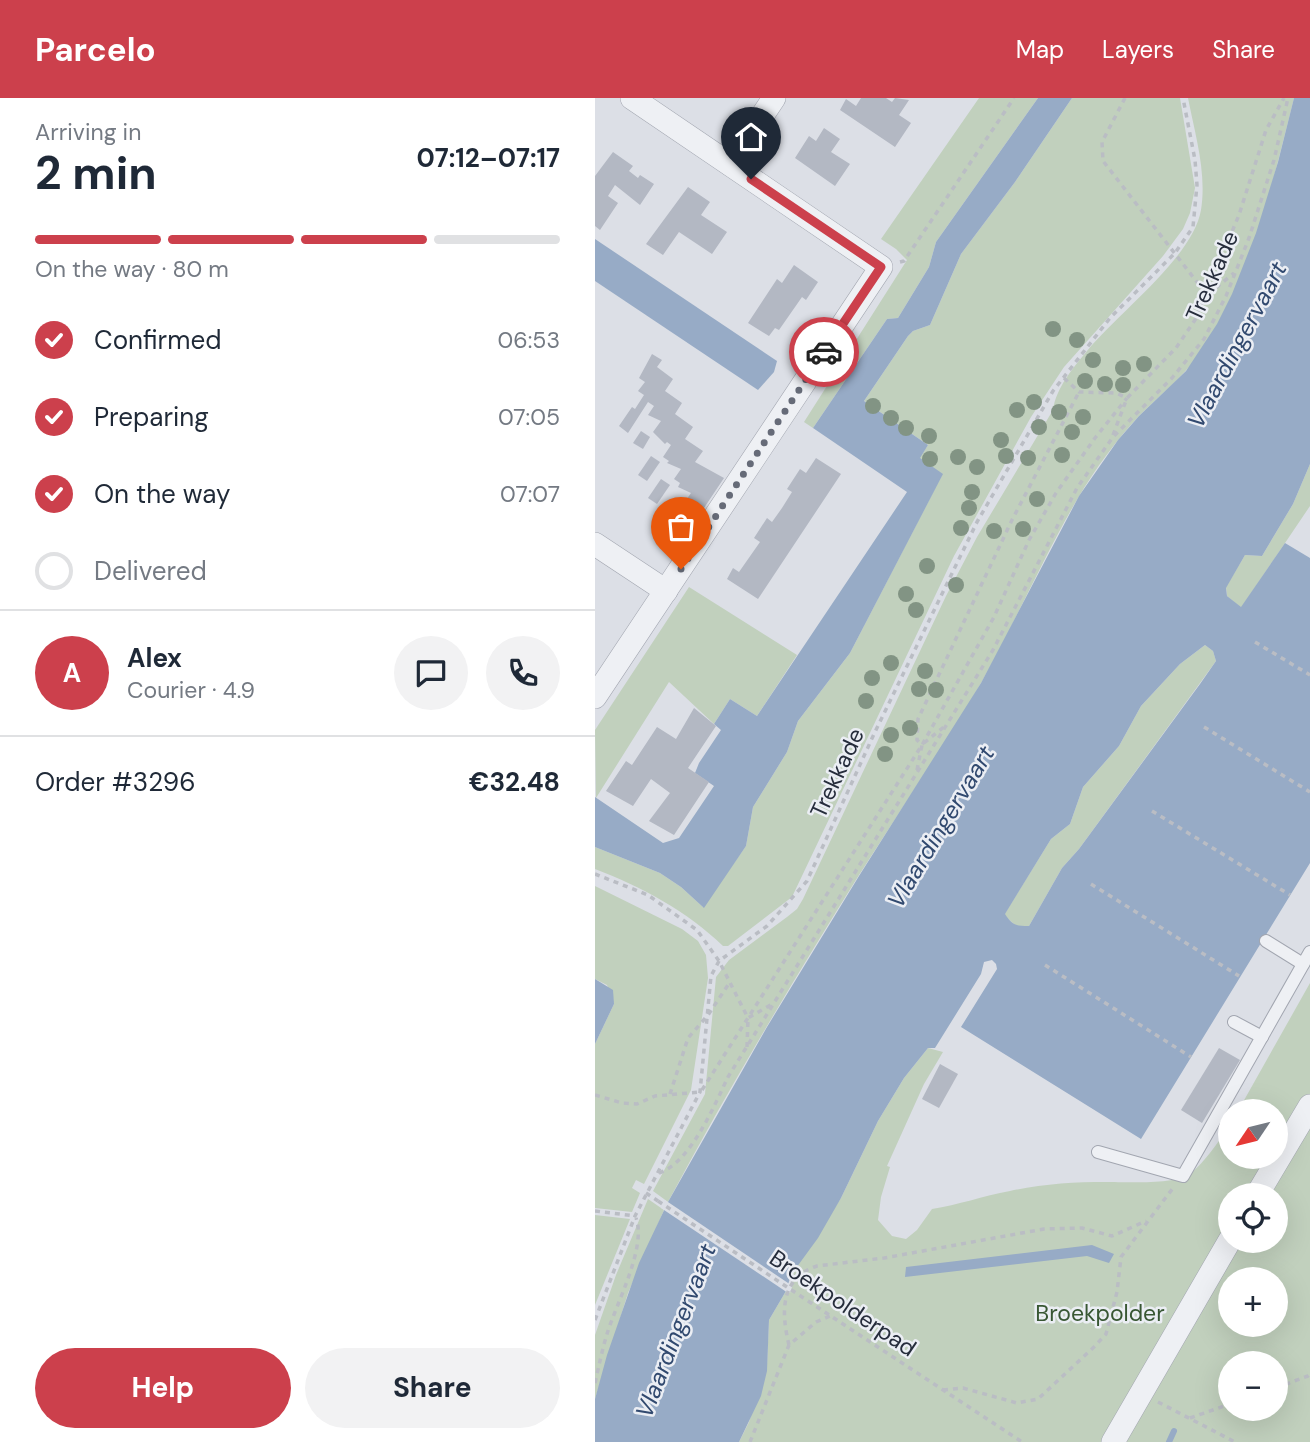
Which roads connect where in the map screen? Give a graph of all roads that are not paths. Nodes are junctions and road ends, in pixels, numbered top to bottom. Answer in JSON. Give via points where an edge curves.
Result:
{"nodes":[{"id":1,"x":632,"y":98,"type":"edge"},
{"id":2,"x":774,"y":98,"type":"edge"},
{"id":3,"x":730,"y":164,"type":"junction"},
{"id":4,"x":595,"y":544,"type":"edge"},
{"id":5,"x":666,"y":591,"type":"junction"},
{"id":6,"x":595,"y":697,"type":"edge"},
{"id":7,"x":1266,"y":942,"type":"dead end"},
{"id":8,"x":1310,"y":951,"type":"edge"},
{"id":9,"x":1303,"y":964,"type":"junction"},
{"id":10,"x":1234,"y":1023,"type":"dead end"},
{"id":11,"x":1262,"y":1037,"type":"junction"},
{"id":12,"x":1310,"y":1107,"type":"edge"},
{"id":13,"x":1098,"y":1152,"type":"dead end"},
{"id":14,"x":1264,"y":1183,"type":"edge"},
{"id":15,"x":1222,"y":1253,"type":"edge"},
{"id":16,"x":1113,"y":1442,"type":"edge"}],
"edges":[{"from":1,"to":3,"type":"street"},
{"from":2,"to":3,"type":"street"},
{"from":3,"to":5,"type":"street","via":[[881,267]]},
{"from":4,"to":5,"type":"street"},
{"from":5,"to":6,"type":"street"},
{"from":7,"to":9,"type":"lane"},
{"from":8,"to":9,"type":"lane"},
{"from":9,"to":11,"type":"lane"},
{"from":10,"to":11,"type":"lane"},
{"from":11,"to":13,"type":"lane","via":[[1183,1176]]},
{"from":12,"to":14,"type":"street"},
{"from":15,"to":16,"type":"street"}]}
